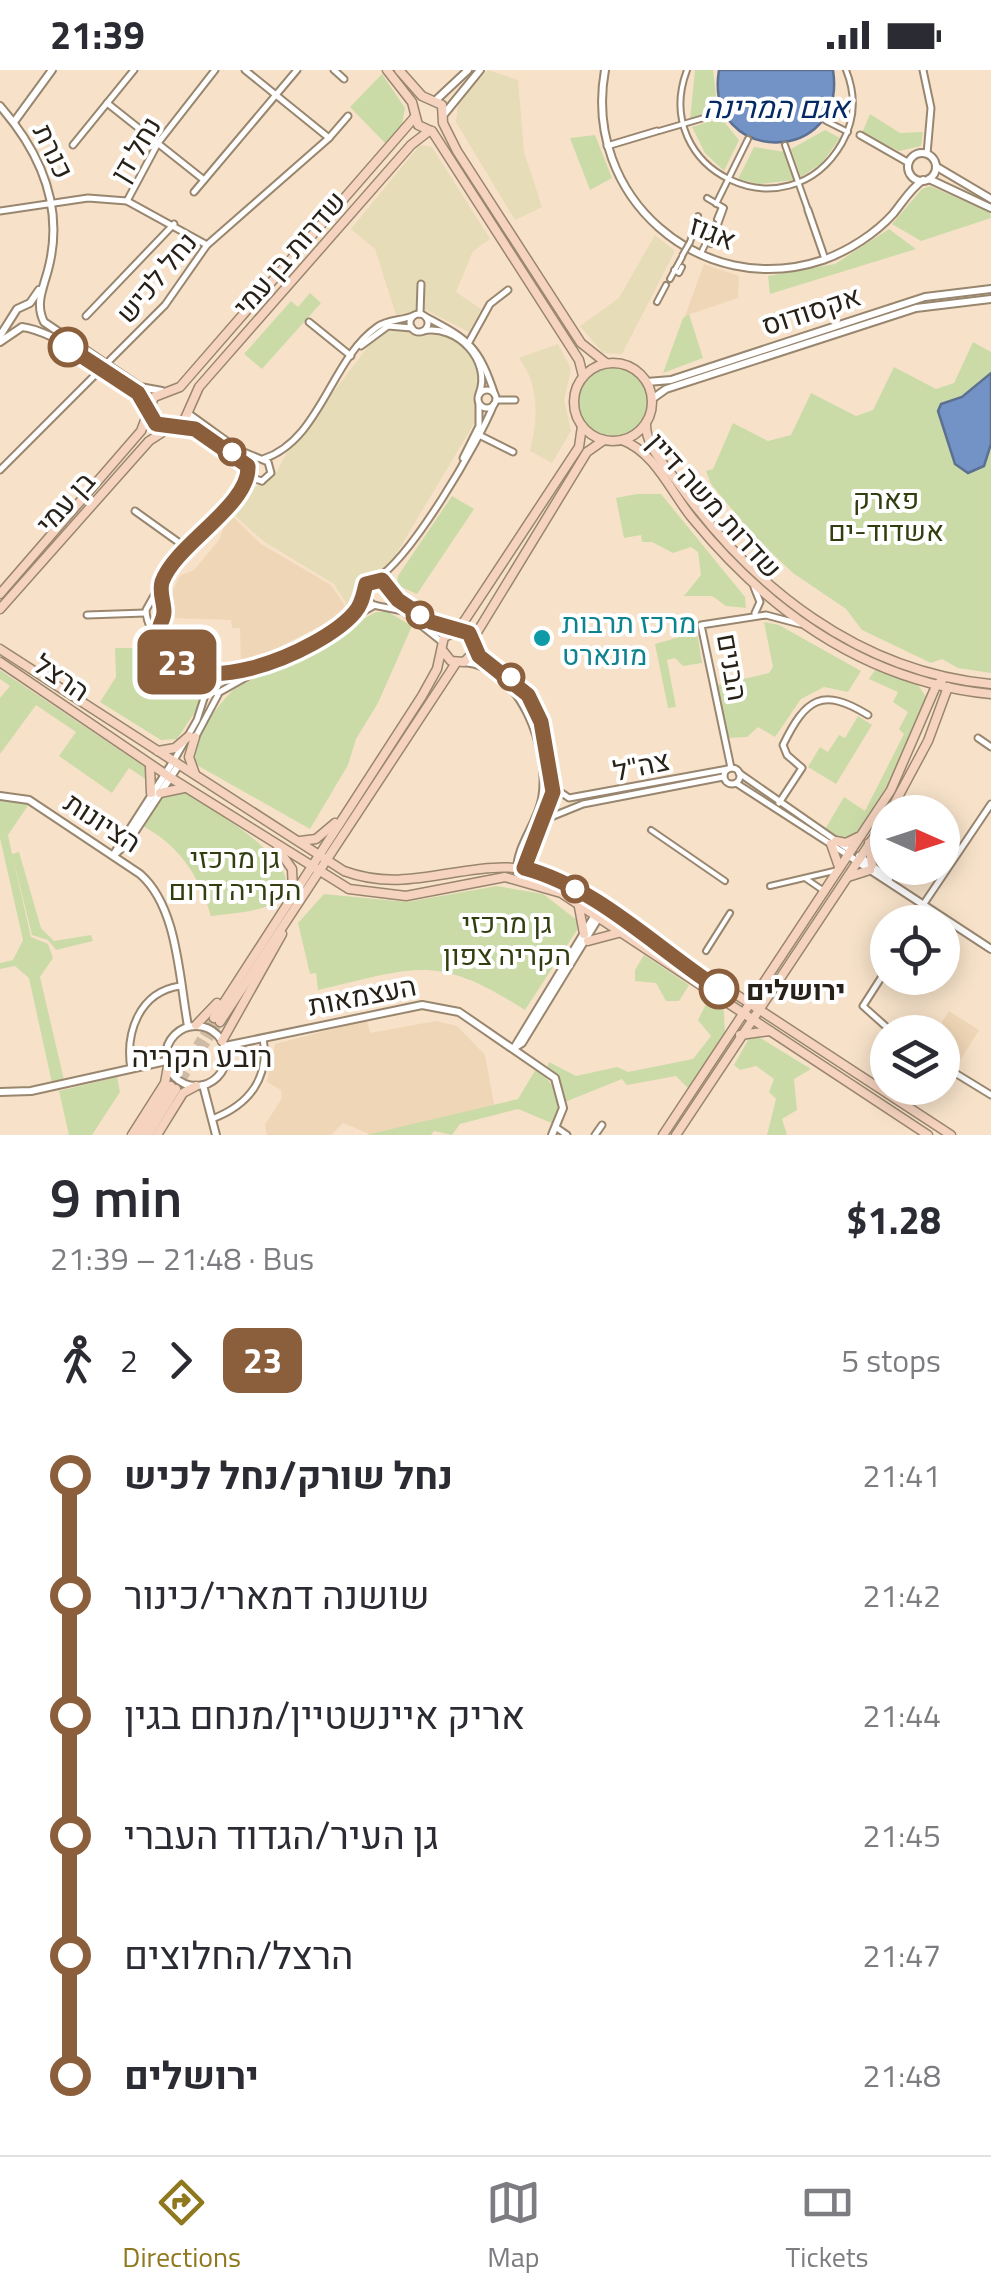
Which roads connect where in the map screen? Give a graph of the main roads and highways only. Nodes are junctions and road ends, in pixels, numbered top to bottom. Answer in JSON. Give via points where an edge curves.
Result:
{"nodes":[{"id":1,"x":388,"y":70,"type":"edge"},
{"id":2,"x":399,"y":70,"type":"edge"},
{"id":3,"x":431,"y":100,"type":"junction"},
{"id":4,"x":415,"y":114,"type":"junction"},
{"id":5,"x":444,"y":118,"type":"junction"},
{"id":6,"x":430,"y":131,"type":"junction"},
{"id":7,"x":606,"y":363,"type":"junction"},
{"id":8,"x":583,"y":376,"type":"junction"},
{"id":9,"x":167,"y":391,"type":"junction"},
{"id":10,"x":150,"y":410,"type":"junction"},
{"id":11,"x":188,"y":410,"type":"junction"},
{"id":12,"x":646,"y":423,"type":"junction"},
{"id":13,"x":582,"y":426,"type":"junction"},
{"id":14,"x":171,"y":429,"type":"junction"},
{"id":15,"x":604,"y":440,"type":"junction"},
{"id":16,"x":622,"y":440,"type":"junction"},
{"id":17,"x":0,"y":594,"type":"edge"},
{"id":18,"x":0,"y":609,"type":"edge"},
{"id":19,"x":455,"y":630,"type":"junction"},
{"id":20,"x":474,"y":639,"type":"junction"},
{"id":21,"x":443,"y":646,"type":"junction"},
{"id":22,"x":1,"y":649,"type":"edge"},
{"id":23,"x":0,"y":662,"type":"edge"},
{"id":24,"x":460,"y":662,"type":"junction"},
{"id":25,"x":944,"y":678,"type":"junction"},
{"id":26,"x":913,"y":680,"type":"junction"},
{"id":27,"x":991,"y":684,"type":"edge"},
{"id":28,"x":936,"y":686,"type":"junction"},
{"id":29,"x":948,"y":689,"type":"junction"},
{"id":30,"x":962,"y":691,"type":"junction"},
{"id":31,"x":991,"y":694,"type":"edge"},
{"id":32,"x":928,"y":707,"type":"junction"},
{"id":33,"x":940,"y":713,"type":"junction"},
{"id":34,"x":154,"y":750,"type":"junction"},
{"id":35,"x":148,"y":763,"type":"junction"},
{"id":36,"x":197,"y":778,"type":"junction"},
{"id":37,"x":187,"y":789,"type":"junction"},
{"id":38,"x":899,"y":795,"type":"edge"},
{"id":39,"x":346,"y":814,"type":"junction"},
{"id":40,"x":868,"y":835,"type":"junction"},
{"id":41,"x":339,"y":838,"type":"junction"},
{"id":42,"x":294,"y":839,"type":"junction"},
{"id":43,"x":272,"y":842,"type":"junction"},
{"id":44,"x":854,"y":856,"type":"junction"},
{"id":45,"x":322,"y":857,"type":"junction"},
{"id":46,"x":314,"y":869,"type":"junction"},
{"id":47,"x":838,"y":869,"type":"junction"},
{"id":48,"x":344,"y":871,"type":"junction"},
{"id":49,"x":844,"y":879,"type":"junction"},
{"id":50,"x":292,"y":895,"type":"junction"},
{"id":51,"x":576,"y":903,"type":"junction"},
{"id":52,"x":292,"y":912,"type":"junction"},
{"id":53,"x":601,"y":915,"type":"junction"},
{"id":54,"x":275,"y":923,"type":"junction"},
{"id":55,"x":622,"y":932,"type":"junction"},
{"id":56,"x":764,"y":983,"type":"junction"},
{"id":57,"x":728,"y":987,"type":"junction"},
{"id":58,"x":724,"y":998,"type":"junction"},
{"id":59,"x":755,"y":1004,"type":"junction"},
{"id":60,"x":748,"y":1014,"type":"junction"},
{"id":61,"x":192,"y":1026,"type":"road end"},
{"id":62,"x":774,"y":1031,"type":"junction"},
{"id":63,"x":740,"y":1035,"type":"junction"},
{"id":64,"x":725,"y":1039,"type":"junction"},
{"id":65,"x":224,"y":1044,"type":"road end"},
{"id":66,"x":167,"y":1064,"type":"road end"},
{"id":67,"x":200,"y":1086,"type":"road end"},
{"id":68,"x":136,"y":1135,"type":"edge"},
{"id":69,"x":148,"y":1135,"type":"edge"},
{"id":70,"x":157,"y":1135,"type":"edge"},
{"id":71,"x":663,"y":1135,"type":"edge"},
{"id":72,"x":676,"y":1135,"type":"edge"},
{"id":73,"x":928,"y":1135,"type":"edge"},
{"id":74,"x":950,"y":1135,"type":"edge"}],
"edges":[{"from":1,"to":4,"type":"main road"},
{"from":2,"to":3,"type":"main road"},
{"from":3,"to":4,"type":"main road"},
{"from":3,"to":5,"type":"main road"},
{"from":4,"to":6,"type":"main road"},
{"from":4,"to":9,"type":"main road","name":"שדרות בן עמי","via":[[192,374]]},
{"from":5,"to":6,"type":"main road"},
{"from":5,"to":7,"type":"main road","via":[[581,343]]},
{"from":6,"to":8,"type":"main road","via":[[579,360]]},
{"from":6,"to":11,"type":"main road","name":"שדרות בן עמי","via":[[199,387]]},
{"from":7,"to":8,"type":"main road"},
{"from":7,"to":12,"type":"main road","via":[[629,366],[647,382],[652,399]]},
{"from":8,"to":13,"type":"main road","via":[[574,397]]},
{"from":9,"to":10,"type":"main road","name":"שדרות בן עמי"},
{"from":9,"to":11,"type":"main road","via":[[180,394]]},
{"from":10,"to":14,"type":"main road","via":[[156,424]]},
{"from":10,"to":17,"type":"main road","name":"שדרות בן עמי","via":[[141,431]]},
{"from":11,"to":14,"type":"main road","name":"שדרות בן עמי"},
{"from":12,"to":16,"type":"main road"},
{"from":12,"to":25,"type":"main road","name":"שדרות משה דיין","via":[[650,444],[690,500],[784,598],[849,642]]},
{"from":13,"to":15,"type":"main road"},
{"from":13,"to":19,"type":"main road","via":[[580,447]]},
{"from":14,"to":18,"type":"main road","name":"בן עמי","via":[[150,441]]},
{"from":15,"to":16,"type":"main road"},
{"from":15,"to":20,"type":"main road","via":[[587,452]]},
{"from":16,"to":26,"type":"main road","name":"שדרות משה דיין","via":[[644,454],[749,579],[803,625]]},
{"from":19,"to":20,"type":"main road"},
{"from":19,"to":21,"type":"main road"},
{"from":20,"to":24,"type":"main road","via":[[475,649]]},
{"from":21,"to":24,"type":"main road"},
{"from":21,"to":39,"type":"main road","via":[[422,696]]},
{"from":22,"to":34,"type":"main road","name":"הרצל"},
{"from":23,"to":35,"type":"main road","name":"הרצל"},
{"from":24,"to":41,"type":"main road"},
{"from":25,"to":27,"type":"main road","name":"שדרות משה דיין"},
{"from":25,"to":28,"type":"main road"},
{"from":25,"to":29,"type":"main road"},
{"from":26,"to":28,"type":"main road","name":"שדרות משה דיין"},
{"from":26,"to":32,"type":"main road","via":[[927,690]]},
{"from":28,"to":29,"type":"main road","name":"שדרות משה דיין"},
{"from":28,"to":32,"type":"main road"},
{"from":29,"to":30,"type":"main road","name":"שדרות משה דיין"},
{"from":29,"to":33,"type":"main road"},
{"from":30,"to":31,"type":"main road","name":"שדרות משה דיין"},
{"from":30,"to":33,"type":"main road"},
{"from":32,"to":40,"type":"main road"},
{"from":33,"to":38,"type":"main road"},
{"from":34,"to":36,"type":"main road","name":"הרצל"},
{"from":34,"to":36,"type":"main road","via":[[170,750],[192,736],[189,757]]},
{"from":35,"to":37,"type":"main road","name":"הרצל"},
{"from":35,"to":37,"type":"main road","via":[[156,793]]},
{"from":36,"to":42,"type":"main road","name":"הרצל"},
{"from":37,"to":43,"type":"main road","name":"הרצל"},
{"from":39,"to":42,"type":"main road","via":[[316,838]]},
{"from":39,"to":45,"type":"main road"},
{"from":40,"to":44,"type":"main road"},
{"from":40,"to":47,"type":"main road","via":[[833,843]]},
{"from":40,"to":49,"type":"main road","via":[[871,868]]},
{"from":41,"to":45,"type":"main road"},
{"from":41,"to":48,"type":"main road"},
{"from":42,"to":45,"type":"main road","name":"הרצל"},
{"from":43,"to":46,"type":"main road","name":"הרצל"},
{"from":43,"to":50,"type":"main road","via":[[290,864]]},
{"from":44,"to":47,"type":"main road"},
{"from":44,"to":49,"type":"main road"},
{"from":45,"to":46,"type":"main road"},
{"from":45,"to":48,"type":"main road","name":"הרצל"},
{"from":46,"to":50,"type":"main road"},
{"from":46,"to":51,"type":"main road","name":"הרצל","via":[[349,889],[395,896],[489,878],[519,879]]},
{"from":46,"to":52,"type":"main road"},
{"from":47,"to":56,"type":"main road"},
{"from":48,"to":53,"type":"main road","name":"הרצל","via":[[398,883],[488,866],[521,867],[561,880]]},
{"from":49,"to":59,"type":"main road"},
{"from":50,"to":54,"type":"main road"},
{"from":51,"to":53,"type":"main road"},
{"from":51,"to":55,"type":"main road","via":[[586,938]]},
{"from":52,"to":54,"type":"main road","via":[[217,1020]]},
{"from":52,"to":65,"type":"main road"},
{"from":53,"to":55,"type":"main road"},
{"from":53,"to":57,"type":"main road"},
{"from":54,"to":61,"type":"main road","via":[[207,1018]]},
{"from":55,"to":58,"type":"main road"},
{"from":56,"to":57,"type":"main road","via":[[748,991]]},
{"from":56,"to":59,"type":"main road"},
{"from":57,"to":59,"type":"main road"},
{"from":58,"to":60,"type":"main road"},
{"from":58,"to":64,"type":"main road","via":[[732,1020]]},
{"from":59,"to":60,"type":"main road"},
{"from":59,"to":74,"type":"main road"},
{"from":60,"to":62,"type":"main road"},
{"from":60,"to":63,"type":"main road"},
{"from":60,"to":64,"type":"main road"},
{"from":62,"to":63,"type":"main road"},
{"from":62,"to":73,"type":"main road"},
{"from":63,"to":72,"type":"main road"},
{"from":64,"to":71,"type":"main road"},
{"from":66,"to":68,"type":"main road","via":[[165,1083]]},
{"from":67,"to":70,"type":"main road","via":[[183,1093]]},
{"from":68,"to":69,"type":"main road","via":[[174,1088]]}]}
